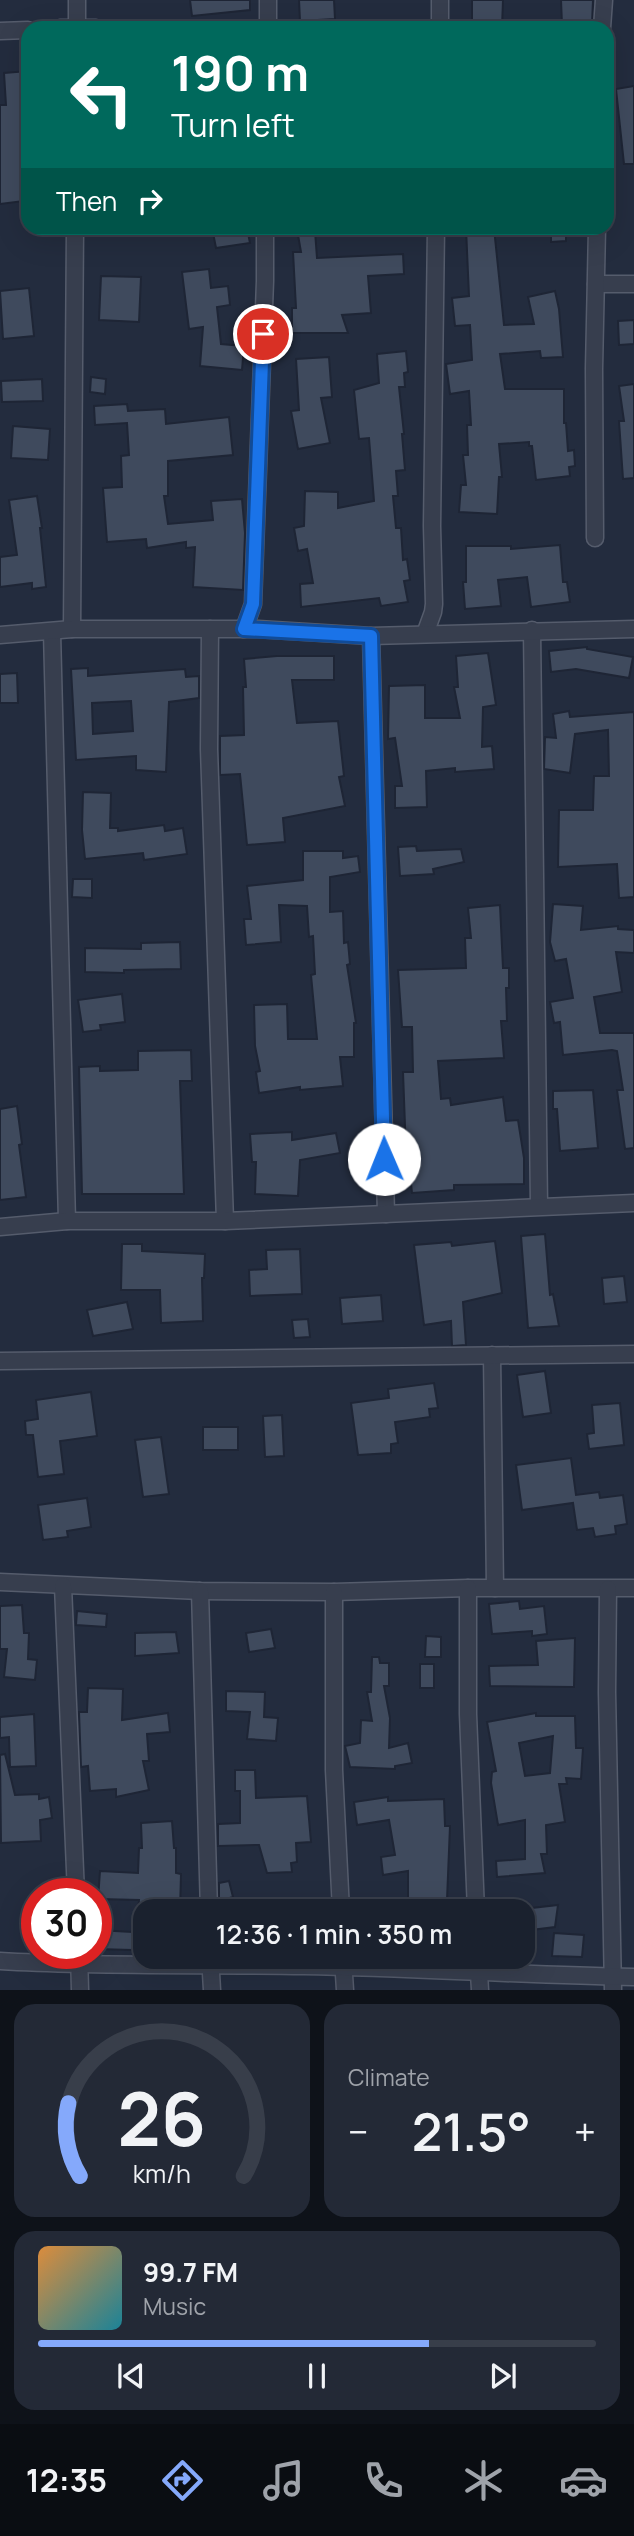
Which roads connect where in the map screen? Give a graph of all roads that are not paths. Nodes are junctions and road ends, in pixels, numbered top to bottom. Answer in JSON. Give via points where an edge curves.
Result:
{"nodes":[{"id":1,"x":77,"y":0,"type":"edge"},
{"id":2,"x":268,"y":0,"type":"edge"},
{"id":3,"x":440,"y":0,"type":"edge"},
{"id":4,"x":604,"y":0,"type":"edge"},
{"id":5,"x":77,"y":21,"type":"edge"},
{"id":6,"x":268,"y":21,"type":"edge"},
{"id":7,"x":440,"y":21,"type":"edge"},
{"id":8,"x":602,"y":21,"type":"edge"},
{"id":9,"x":21,"y":30,"type":"edge"},
{"id":10,"x":0,"y":32,"type":"edge"},
{"id":11,"x":75,"y":235,"type":"edge"},
{"id":12,"x":265,"y":235,"type":"edge"},
{"id":13,"x":436,"y":235,"type":"edge"},
{"id":14,"x":597,"y":235,"type":"edge"},
{"id":15,"x":596,"y":284,"type":"junction"},
{"id":16,"x":634,"y":284,"type":"edge"},
{"id":17,"x":595,"y":538,"type":"dead end"},
{"id":18,"x":72,"y":629,"type":"junction"},
{"id":19,"x":210,"y":629,"type":"junction"},
{"id":20,"x":244,"y":629,"type":"junction"},
{"id":21,"x":634,"y":629,"type":"edge"},
{"id":22,"x":532,"y":631,"type":"junction"},
{"id":23,"x":52,"y":632,"type":"junction"},
{"id":24,"x":425,"y":634,"type":"junction"},
{"id":25,"x":0,"y":635,"type":"edge"},
{"id":26,"x":371,"y":636,"type":"junction"},
{"id":27,"x":634,"y":1203,"type":"edge"},
{"id":28,"x":539,"y":1206,"type":"junction"},
{"id":29,"x":386,"y":1214,"type":"junction"},
{"id":30,"x":67,"y":1221,"type":"junction"},
{"id":31,"x":225,"y":1221,"type":"junction"},
{"id":32,"x":0,"y":1227,"type":"edge"},
{"id":33,"x":634,"y":1354,"type":"edge"},
{"id":34,"x":492,"y":1355,"type":"junction"},
{"id":35,"x":0,"y":1361,"type":"edge"},
{"id":36,"x":0,"y":1582,"type":"edge"},
{"id":37,"x":63,"y":1586,"type":"junction"},
{"id":38,"x":468,"y":1588,"type":"junction"},
{"id":39,"x":495,"y":1588,"type":"junction"},
{"id":40,"x":634,"y":1588,"type":"edge"},
{"id":41,"x":608,"y":1589,"type":"junction"},
{"id":42,"x":200,"y":1591,"type":"junction"},
{"id":43,"x":334,"y":1592,"type":"junction"},
{"id":44,"x":75,"y":1878,"type":"edge"},
{"id":45,"x":209,"y":1899,"type":"edge"},
{"id":46,"x":340,"y":1899,"type":"edge"},
{"id":47,"x":476,"y":1899,"type":"edge"},
{"id":48,"x":21,"y":1960,"type":"edge"},
{"id":49,"x":112,"y":1960,"type":"edge"},
{"id":50,"x":133,"y":1960,"type":"edge"},
{"id":51,"x":0,"y":1961,"type":"edge"},
{"id":52,"x":79,"y":1969,"type":"edge"},
{"id":53,"x":211,"y":1969,"type":"edge"},
{"id":54,"x":344,"y":1969,"type":"edge"},
{"id":55,"x":479,"y":1969,"type":"edge"},
{"id":56,"x":509,"y":1969,"type":"edge"},
{"id":57,"x":634,"y":1977,"type":"edge"},
{"id":58,"x":612,"y":1983,"type":"edge"},
{"id":59,"x":80,"y":1990,"type":"edge"},
{"id":60,"x":212,"y":1990,"type":"edge"},
{"id":61,"x":345,"y":1990,"type":"edge"},
{"id":62,"x":480,"y":1990,"type":"edge"}],
"edges":[{"from":1,"to":5,"type":"street"},
{"from":2,"to":6,"type":"street"},
{"from":3,"to":7,"type":"street"},
{"from":4,"to":8,"type":"street"},
{"from":9,"to":10,"type":"street"},
{"from":11,"to":18,"type":"street"},
{"from":12,"to":20,"type":"street","via":[[253,604]]},
{"from":13,"to":24,"type":"street","via":[[434,604]]},
{"from":14,"to":15,"type":"street"},
{"from":15,"to":16,"type":"street"},
{"from":15,"to":17,"type":"street"},
{"from":18,"to":19,"type":"street"},
{"from":18,"to":23,"type":"street"},
{"from":19,"to":20,"type":"street"},
{"from":19,"to":31,"type":"street","via":[[209,763]]},
{"from":20,"to":26,"type":"street"},
{"from":21,"to":22,"type":"street"},
{"from":22,"to":24,"type":"street"},
{"from":22,"to":28,"type":"street"},
{"from":23,"to":25,"type":"street"},
{"from":23,"to":30,"type":"street"},
{"from":24,"to":26,"type":"street"},
{"from":26,"to":29,"type":"street"},
{"from":27,"to":28,"type":"street"},
{"from":28,"to":29,"type":"street"},
{"from":29,"to":31,"type":"street"},
{"from":30,"to":31,"type":"street"},
{"from":30,"to":32,"type":"street"},
{"from":33,"to":34,"type":"street"},
{"from":34,"to":35,"type":"street"},
{"from":34,"to":39,"type":"street"},
{"from":36,"to":37,"type":"street"},
{"from":37,"to":42,"type":"street"},
{"from":37,"to":44,"type":"street"},
{"from":38,"to":39,"type":"street"},
{"from":38,"to":43,"type":"street"},
{"from":38,"to":47,"type":"street"},
{"from":39,"to":41,"type":"street"},
{"from":40,"to":41,"type":"street"},
{"from":41,"to":58,"type":"street"},
{"from":42,"to":43,"type":"street"},
{"from":42,"to":45,"type":"street"},
{"from":43,"to":46,"type":"street","via":[[334,1770]]},
{"from":48,"to":51,"type":"street"},
{"from":49,"to":50,"type":"street"},
{"from":52,"to":59,"type":"street"},
{"from":53,"to":60,"type":"street"},
{"from":54,"to":61,"type":"street"},
{"from":55,"to":62,"type":"street"},
{"from":56,"to":58,"type":"street"},
{"from":57,"to":58,"type":"street"}]}
